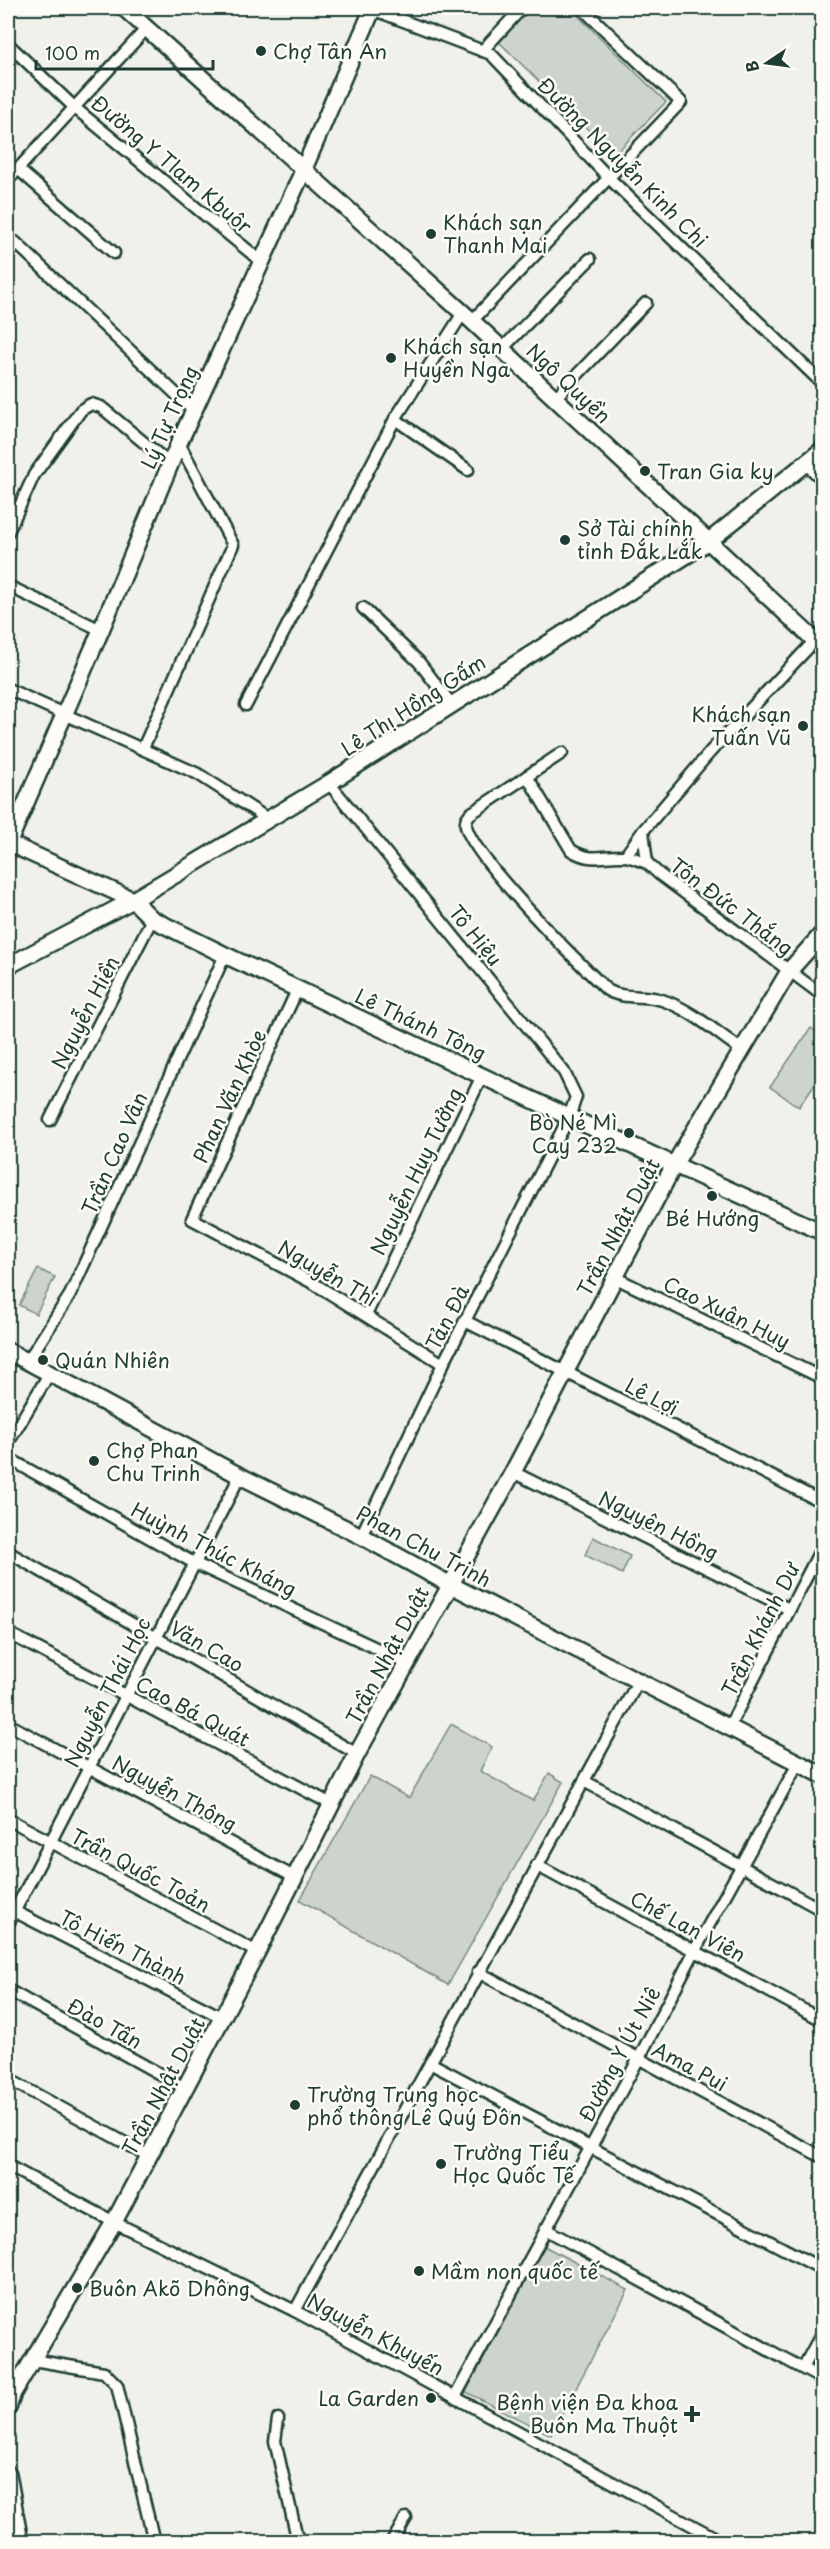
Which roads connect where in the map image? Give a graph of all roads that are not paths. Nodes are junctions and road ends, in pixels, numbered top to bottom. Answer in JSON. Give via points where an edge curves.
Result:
{"nodes":[{"id":1,"x":124,"y":8,"type":"edge"},
{"id":2,"x":373,"y":8,"type":"edge"},
{"id":3,"x":522,"y":8,"type":"edge"},
{"id":4,"x":582,"y":8,"type":"edge"},
{"id":5,"x":146,"y":29,"type":"junction"},
{"id":6,"x":8,"y":44,"type":"edge"},
{"id":7,"x":482,"y":51,"type":"junction"},
{"id":8,"x":75,"y":108,"type":"junction"},
{"id":9,"x":18,"y":169,"type":"junction"},
{"id":10,"x":303,"y":171,"type":"junction"},
{"id":11,"x":609,"y":178,"type":"junction"},
{"id":12,"x":8,"y":180,"type":"edge"},
{"id":13,"x":15,"y":242,"type":"dead end"},
{"id":14,"x":114,"y":253,"type":"dead end"},
{"id":15,"x":590,"y":259,"type":"dead end"},
{"id":16,"x":262,"y":262,"type":"junction"},
{"id":17,"x":646,"y":303,"type":"dead end"},
{"id":18,"x":467,"y":317,"type":"junction"},
{"id":19,"x":502,"y":349,"type":"junction"},
{"id":20,"x":822,"y":383,"type":"edge"},
{"id":21,"x":555,"y":398,"type":"junction"},
{"id":22,"x":194,"y":411,"type":"junction"},
{"id":23,"x":395,"y":419,"type":"junction"},
{"id":24,"x":179,"y":443,"type":"junction"},
{"id":25,"x":822,"y":450,"type":"edge"},
{"id":26,"x":805,"y":463,"type":"junction"},
{"id":27,"x":170,"y":464,"type":"junction"},
{"id":28,"x":468,"y":470,"type":"dead end"},
{"id":29,"x":822,"y":478,"type":"edge"},
{"id":30,"x":8,"y":532,"type":"edge"},
{"id":31,"x":709,"y":541,"type":"junction"},
{"id":32,"x":8,"y":586,"type":"edge"},
{"id":33,"x":363,"y":608,"type":"dead end"},
{"id":34,"x":101,"y":630,"type":"junction"},
{"id":35,"x":820,"y":640,"type":"edge"},
{"id":36,"x":8,"y":688,"type":"edge"},
{"id":37,"x":246,"y":705,"type":"dead end"},
{"id":38,"x":452,"y":705,"type":"junction"},
{"id":39,"x":65,"y":713,"type":"junction"},
{"id":40,"x":143,"y":748,"type":"junction"},
{"id":41,"x":562,"y":753,"type":"dead end"},
{"id":42,"x":527,"y":777,"type":"junction"},
{"id":43,"x":329,"y":783,"type":"junction"},
{"id":44,"x":268,"y":819,"type":"junction"},
{"id":45,"x":643,"y":831,"type":"junction"},
{"id":46,"x":8,"y":844,"type":"edge"},
{"id":47,"x":626,"y":855,"type":"junction"},
{"id":48,"x":647,"y":863,"type":"junction"},
{"id":49,"x":133,"y":900,"type":"junction"},
{"id":50,"x":152,"y":919,"type":"junction"},
{"id":51,"x":822,"y":934,"type":"edge"},
{"id":52,"x":225,"y":955,"type":"junction"},
{"id":53,"x":8,"y":966,"type":"edge"},
{"id":54,"x":789,"y":971,"type":"junction"},
{"id":55,"x":298,"y":988,"type":"junction"},
{"id":56,"x":822,"y":995,"type":"edge"},
{"id":57,"x":742,"y":1050,"type":"junction"},
{"id":58,"x":482,"y":1076,"type":"junction"},
{"id":59,"x":569,"y":1117,"type":"junction"},
{"id":60,"x":50,"y":1120,"type":"dead end"},
{"id":61,"x":674,"y":1165,"type":"junction"},
{"id":62,"x":192,"y":1219,"type":"joint"},
{"id":63,"x":822,"y":1232,"type":"edge"},
{"id":64,"x":616,"y":1278,"type":"junction"},
{"id":65,"x":366,"y":1315,"type":"junction"},
{"id":66,"x":465,"y":1321,"type":"junction"},
{"id":67,"x":8,"y":1351,"type":"edge"},
{"id":68,"x":27,"y":1362,"type":"junction"},
{"id":69,"x":443,"y":1364,"type":"junction"},
{"id":70,"x":564,"y":1372,"type":"junction"},
{"id":71,"x":49,"y":1374,"type":"junction"},
{"id":72,"x":822,"y":1378,"type":"edge"},
{"id":73,"x":8,"y":1443,"type":"edge"},
{"id":74,"x":8,"y":1458,"type":"edge"},
{"id":75,"x":513,"y":1472,"type":"junction"},
{"id":76,"x":240,"y":1476,"type":"junction"},
{"id":77,"x":822,"y":1502,"type":"edge"},
{"id":78,"x":361,"y":1536,"type":"junction"},
{"id":79,"x":822,"y":1547,"type":"edge"},
{"id":80,"x":8,"y":1552,"type":"edge"},
{"id":81,"x":194,"y":1563,"type":"junction"},
{"id":82,"x":449,"y":1584,"type":"junction"},
{"id":83,"x":789,"y":1609,"type":"junction"},
{"id":84,"x":8,"y":1632,"type":"edge"},
{"id":85,"x":155,"y":1636,"type":"junction"},
{"id":86,"x":408,"y":1663,"type":"junction"},
{"id":87,"x":639,"y":1680,"type":"junction"},
{"id":88,"x":126,"y":1696,"type":"junction"},
{"id":89,"x":8,"y":1724,"type":"edge"},
{"id":90,"x":729,"y":1727,"type":"junction"},
{"id":91,"x":357,"y":1754,"type":"junction"},
{"id":92,"x":799,"y":1762,"type":"junction"},
{"id":93,"x":88,"y":1768,"type":"junction"},
{"id":94,"x":822,"y":1775,"type":"edge"},
{"id":95,"x":584,"y":1781,"type":"junction"},
{"id":96,"x":331,"y":1804,"type":"junction"},
{"id":97,"x":8,"y":1819,"type":"edge"},
{"id":98,"x":49,"y":1841,"type":"junction"},
{"id":99,"x":536,"y":1864,"type":"junction"},
{"id":100,"x":741,"y":1865,"type":"junction"},
{"id":101,"x":294,"y":1877,"type":"junction"},
{"id":102,"x":11,"y":1910,"type":"edge"},
{"id":103,"x":822,"y":1910,"type":"edge"},
{"id":104,"x":8,"y":1924,"type":"edge"},
{"id":105,"x":695,"y":1950,"type":"junction"},
{"id":106,"x":257,"y":1952,"type":"junction"},
{"id":107,"x":478,"y":1972,"type":"junction"},
{"id":108,"x":8,"y":1990,"type":"edge"},
{"id":109,"x":223,"y":2018,"type":"junction"},
{"id":110,"x":822,"y":2020,"type":"edge"},
{"id":111,"x":638,"y":2060,"type":"junction"},
{"id":112,"x":430,"y":2063,"type":"junction"},
{"id":113,"x":8,"y":2079,"type":"edge"},
{"id":114,"x":185,"y":2088,"type":"junction"},
{"id":115,"x":590,"y":2145,"type":"junction"},
{"id":116,"x":149,"y":2156,"type":"junction"},
{"id":117,"x":822,"y":2157,"type":"edge"},
{"id":118,"x":8,"y":2166,"type":"edge"},
{"id":119,"x":114,"y":2222,"type":"junction"},
{"id":120,"x":545,"y":2229,"type":"junction"},
{"id":121,"x":822,"y":2269,"type":"edge"},
{"id":122,"x":295,"y":2311,"type":"junction"},
{"id":123,"x":822,"y":2333,"type":"edge"},
{"id":124,"x":33,"y":2360,"type":"junction"},
{"id":125,"x":803,"y":2368,"type":"junction"},
{"id":126,"x":822,"y":2379,"type":"edge"},
{"id":127,"x":455,"y":2397,"type":"junction"},
{"id":128,"x":8,"y":2408,"type":"edge"},
{"id":129,"x":278,"y":2419,"type":"dead end"},
{"id":130,"x":8,"y":2474,"type":"edge"},
{"id":131,"x":406,"y":2518,"type":"dead end"},
{"id":132,"x":20,"y":2541,"type":"edge"},
{"id":133,"x":154,"y":2541,"type":"edge"},
{"id":134,"x":298,"y":2541,"type":"edge"},
{"id":135,"x":392,"y":2541,"type":"edge"},
{"id":136,"x":723,"y":2541,"type":"edge"}],
"edges":[{"from":1,"to":5,"type":"street","name":"Ngô Quyền"},
{"from":2,"to":7,"type":"street","name":"Đường Nguyễn Kinh Chi"},
{"from":2,"to":10,"type":"street","name":"Lý Tự Trọng"},
{"from":3,"to":7,"type":"street"},
{"from":4,"to":11,"type":"street","via":[[681,102]]},
{"from":5,"to":8,"type":"street"},
{"from":5,"to":10,"type":"street","name":"Ngô Quyền"},
{"from":6,"to":8,"type":"street","name":"Đường Y Tlam Kbuôr"},
{"from":7,"to":11,"type":"street","name":"Đường Nguyễn Kinh Chi","via":[[492,54]]},
{"from":8,"to":9,"type":"street"},
{"from":8,"to":16,"type":"street","name":"Đường Y Tlam Kbuôr"},
{"from":9,"to":12,"type":"street"},
{"from":9,"to":14,"type":"street"},
{"from":10,"to":16,"type":"street","name":"Lý Tự Trọng"},
{"from":10,"to":18,"type":"street","name":"Ngô Quyền"},
{"from":11,"to":18,"type":"street"},
{"from":11,"to":20,"type":"street","name":"Đường Nguyễn Kinh Chi"},
{"from":13,"to":22,"type":"street"},
{"from":15,"to":19,"type":"street"},
{"from":16,"to":22,"type":"street","name":"Lý Tự Trọng"},
{"from":17,"to":21,"type":"street"},
{"from":18,"to":19,"type":"street","name":"Ngô Quyền"},
{"from":18,"to":23,"type":"street"},
{"from":19,"to":21,"type":"street","name":"Ngô Quyền"},
{"from":21,"to":31,"type":"street","name":"Ngô Quyền"},
{"from":22,"to":24,"type":"street","name":"Lý Tự Trọng"},
{"from":23,"to":28,"type":"street"},
{"from":23,"to":37,"type":"street"},
{"from":24,"to":27,"type":"street","name":"Lý Tự Trọng"},
{"from":24,"to":40,"type":"street","via":[[233,545]]},
{"from":25,"to":26,"type":"street","name":"Lê Thị Hồng Gấm"},
{"from":26,"to":29,"type":"street"},
{"from":26,"to":31,"type":"street","name":"Lê Thị Hồng Gấm"},
{"from":27,"to":30,"type":"street","via":[[101,407],[91,404],[81,410],[34,475]]},
{"from":27,"to":34,"type":"street","name":"Lý Tự Trọng"},
{"from":31,"to":35,"type":"street","name":"Ngô Quyền"},
{"from":31,"to":38,"type":"street","name":"Lê Thị Hồng Gấm"},
{"from":32,"to":34,"type":"street"},
{"from":33,"to":38,"type":"street","via":[[419,662]]},
{"from":34,"to":39,"type":"street","name":"Lý Tự Trọng"},
{"from":35,"to":45,"type":"street","via":[[710,752]]},
{"from":36,"to":39,"type":"street"},
{"from":38,"to":43,"type":"street","name":"Lê Thị Hồng Gấm"},
{"from":39,"to":40,"type":"street"},
{"from":39,"to":46,"type":"street","name":"Lý Tự Trọng"},
{"from":40,"to":44,"type":"street","via":[[198,774]]},
{"from":41,"to":42,"type":"street"},
{"from":42,"to":47,"type":"street","via":[[571,850],[596,859]]},
{"from":42,"to":57,"type":"street","via":[[466,819],[467,829],[495,871],[608,990],[660,999],[680,1007]]},
{"from":43,"to":44,"type":"street","name":"Lê Thị Hồng Gấm"},
{"from":43,"to":59,"type":"street","name":"Tô Hiệu","via":[[564,1072],[576,1097]]},
{"from":44,"to":49,"type":"street","name":"Lê Thị Hồng Gấm"},
{"from":45,"to":47,"type":"street"},
{"from":45,"to":48,"type":"street","name":"Tôn Đức Thắng"},
{"from":46,"to":49,"type":"street","name":"Lê Thánh Tông"},
{"from":47,"to":48,"type":"street"},
{"from":48,"to":54,"type":"street","name":"Tôn Đức Thắng"},
{"from":49,"to":50,"type":"street","name":"Lê Thánh Tông"},
{"from":49,"to":53,"type":"street","name":"Lê Thị Hồng Gấm"},
{"from":50,"to":52,"type":"street","name":"Lê Thánh Tông"},
{"from":50,"to":60,"type":"street","name":"Nguyễn Hiền"},
{"from":51,"to":54,"type":"street","name":"Trần Nhật Duật"},
{"from":52,"to":55,"type":"street","name":"Lê Thánh Tông"},
{"from":52,"to":68,"type":"street","name":"Trần Cao Vân","via":[[70,1295]]},
{"from":54,"to":56,"type":"street","name":"Tôn Đức Thắng"},
{"from":54,"to":57,"type":"street","name":"Trần Nhật Duật"},
{"from":55,"to":58,"type":"street","name":"Lê Thánh Tông"},
{"from":55,"to":62,"type":"street","name":"Phan Văn Khòe"},
{"from":57,"to":61,"type":"street","name":"Trần Nhật Duật"},
{"from":58,"to":59,"type":"street","name":"Lê Thánh Tông"},
{"from":58,"to":65,"type":"street","name":"Nguyễn Huy Tưởng"},
{"from":59,"to":61,"type":"street","name":"Lê Thánh Tông"},
{"from":59,"to":66,"type":"street","name":"Tản Đà"},
{"from":61,"to":63,"type":"street","name":"Lê Thánh Tông"},
{"from":61,"to":64,"type":"street","name":"Trần Nhật Duật"},
{"from":62,"to":65,"type":"street","name":"Nguyễn Thi"},
{"from":64,"to":70,"type":"street","name":"Trần Nhật Duật"},
{"from":64,"to":72,"type":"street","name":"Cao Xuân Huy"},
{"from":65,"to":69,"type":"street","name":"Nguyễn Thi"},
{"from":66,"to":69,"type":"street","name":"Tản Đà"},
{"from":66,"to":70,"type":"street","name":"Lê Lợi"},
{"from":67,"to":68,"type":"street","name":"Phan Chu Trinh"},
{"from":68,"to":71,"type":"street","name":"Phan Chu Trinh"},
{"from":69,"to":78,"type":"street","name":"Tản Đà"},
{"from":70,"to":75,"type":"street","name":"Trần Nhật Duật"},
{"from":70,"to":77,"type":"street","name":"Lê Lợi"},
{"from":71,"to":73,"type":"street"},
{"from":71,"to":76,"type":"street","name":"Phan Chu Trinh"},
{"from":74,"to":81,"type":"street","name":"Huỳnh Thúc Kháng"},
{"from":75,"to":82,"type":"street","name":"Trần Nhật Duật"},
{"from":75,"to":83,"type":"street","name":"Nguyên Hồng"},
{"from":76,"to":78,"type":"street","name":"Phan Chu Trinh"},
{"from":76,"to":81,"type":"street","name":"Nguyễn Thái Học"},
{"from":78,"to":82,"type":"street","name":"Phan Chu Trinh"},
{"from":79,"to":83,"type":"street","name":"Trần Khánh Dư"},
{"from":80,"to":85,"type":"street","name":"Văn Cao"},
{"from":81,"to":85,"type":"street","name":"Nguyễn Thái Học"},
{"from":81,"to":86,"type":"street","name":"Huỳnh Thúc Kháng"},
{"from":82,"to":86,"type":"street","name":"Trần Nhật Duật"},
{"from":82,"to":87,"type":"street","name":"Phan Chu Trinh"},
{"from":83,"to":90,"type":"street","name":"Trần Khánh Dư"},
{"from":84,"to":88,"type":"street","name":"Cao Bá Quát"},
{"from":85,"to":88,"type":"street","name":"Nguyễn Thái Học"},
{"from":85,"to":91,"type":"street","name":"Văn Cao"},
{"from":86,"to":91,"type":"street","name":"Trần Nhật Duật"},
{"from":87,"to":90,"type":"street","name":"Phan Chu Trinh"},
{"from":87,"to":95,"type":"street"},
{"from":88,"to":93,"type":"street","name":"Nguyễn Thái Học"},
{"from":88,"to":96,"type":"street","name":"Cao Bá Quát"},
{"from":89,"to":93,"type":"street","name":"Nguyễn Thông"},
{"from":90,"to":92,"type":"street","name":"Phan Chu Trinh"},
{"from":91,"to":96,"type":"street","name":"Trần Nhật Duật"},
{"from":92,"to":94,"type":"street","name":"Phan Chu Trinh"},
{"from":92,"to":100,"type":"street","name":"Đường Y Út Niê"},
{"from":93,"to":98,"type":"street","name":"Nguyễn Thái Học"},
{"from":93,"to":101,"type":"street","name":"Nguyễn Thông"},
{"from":95,"to":99,"type":"street"},
{"from":95,"to":100,"type":"street"},
{"from":96,"to":101,"type":"street","name":"Trần Nhật Duật"},
{"from":97,"to":98,"type":"street","name":"Trần Quốc Toản"},
{"from":98,"to":102,"type":"street","name":"Nguyễn Thái Học"},
{"from":98,"to":106,"type":"street","name":"Trần Quốc Toản"},
{"from":99,"to":105,"type":"street","name":"Chế Lan Viên"},
{"from":99,"to":107,"type":"street"},
{"from":100,"to":103,"type":"street"},
{"from":100,"to":105,"type":"street","name":"Đường Y Út Niê"},
{"from":101,"to":106,"type":"street","name":"Trần Nhật Duật"},
{"from":102,"to":104,"type":"street","name":"Nguyễn Thái Học"},
{"from":102,"to":109,"type":"street","name":"Tô Hiến Thành"},
{"from":105,"to":110,"type":"street","name":"Chế Lan Viên"},
{"from":105,"to":111,"type":"street","name":"Đường Y Út Niê"},
{"from":106,"to":109,"type":"street","name":"Trần Nhật Duật"},
{"from":107,"to":111,"type":"street","name":"Ama Pui"},
{"from":107,"to":112,"type":"street"},
{"from":108,"to":114,"type":"street","name":"Đào Tấn"},
{"from":109,"to":114,"type":"street","name":"Trần Nhật Duật"},
{"from":111,"to":115,"type":"street","name":"Đường Y Út Niê"},
{"from":111,"to":117,"type":"street","name":"Ama Pui"},
{"from":112,"to":115,"type":"street"},
{"from":112,"to":122,"type":"street"},
{"from":113,"to":116,"type":"street"},
{"from":114,"to":116,"type":"street","name":"Trần Nhật Duật"},
{"from":115,"to":120,"type":"street","name":"Đường Y Út Niê"},
{"from":115,"to":121,"type":"street"},
{"from":116,"to":119,"type":"street","name":"Trần Nhật Duật"},
{"from":118,"to":119,"type":"street","name":"Nguyễn Khuyến"},
{"from":119,"to":122,"type":"street","name":"Nguyễn Khuyến"},
{"from":119,"to":124,"type":"street","name":"Trần Nhật Duật"},
{"from":120,"to":125,"type":"street"},
{"from":120,"to":127,"type":"street","name":"Đường Y Út Niê"},
{"from":122,"to":127,"type":"street","name":"Nguyễn Khuyến"},
{"from":123,"to":125,"type":"street"},
{"from":124,"to":128,"type":"street","name":"Trần Nhật Duật"},
{"from":124,"to":133,"type":"street","via":[[104,2372],[117,2385]]},
{"from":125,"to":126,"type":"street"},
{"from":127,"to":136,"type":"street","name":"Nguyễn Khuyến"},
{"from":129,"to":134,"type":"street","via":[[275,2441]]},
{"from":130,"to":132,"type":"street"},
{"from":131,"to":135,"type":"street"}]}
